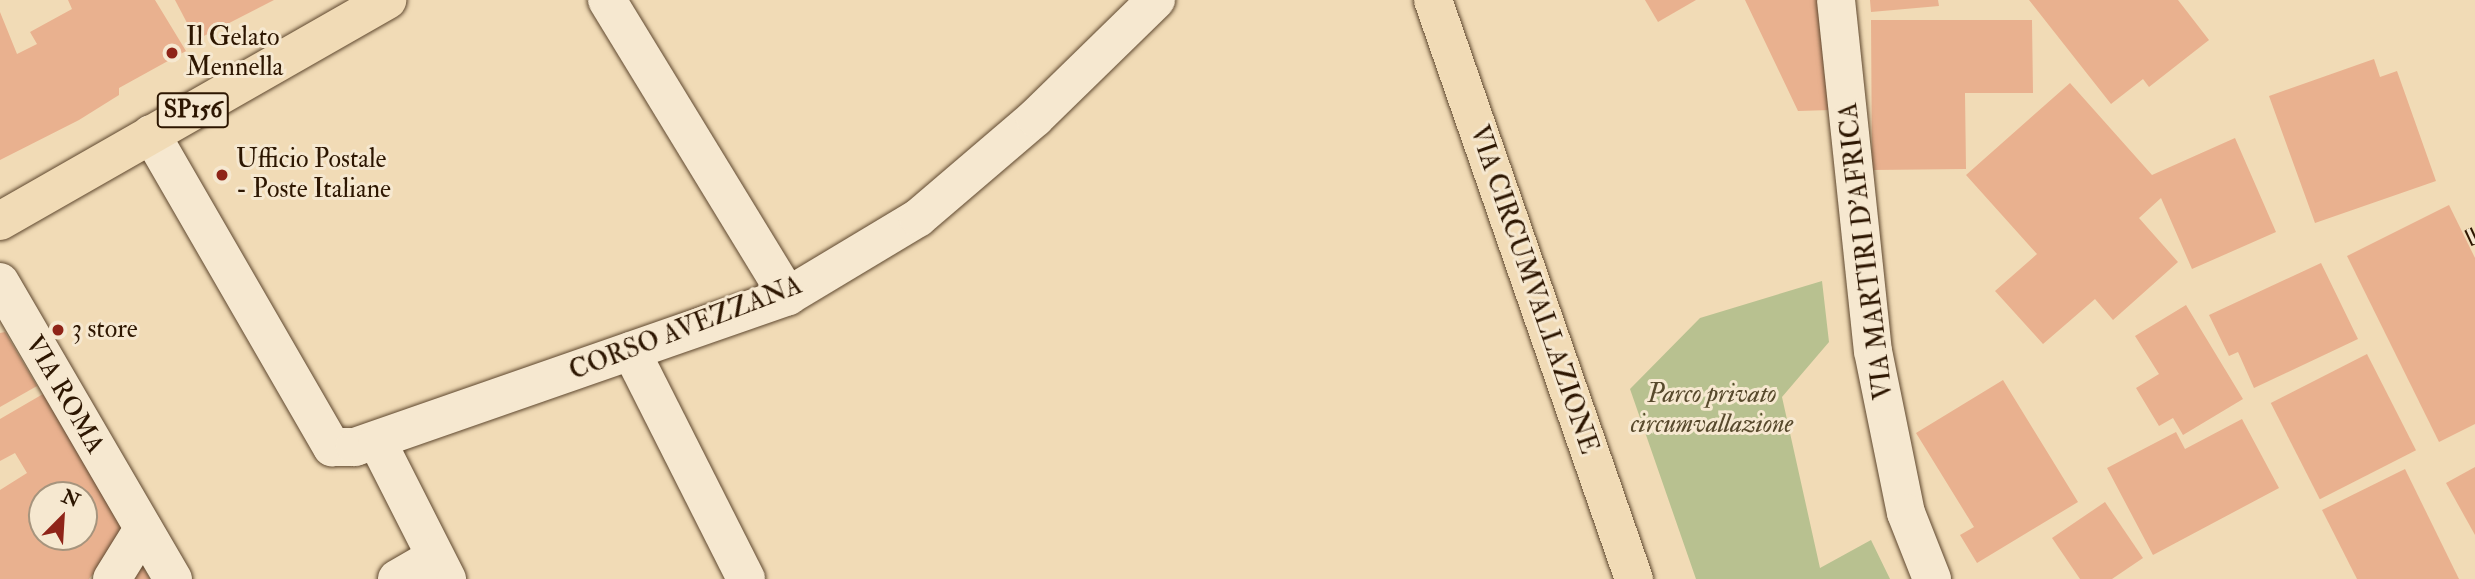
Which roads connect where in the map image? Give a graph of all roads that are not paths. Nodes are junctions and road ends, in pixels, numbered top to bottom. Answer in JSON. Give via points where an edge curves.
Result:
{"nodes":[{"id":1,"x":387,"y":0,"type":"edge"},
{"id":2,"x":607,"y":0,"type":"edge"},
{"id":3,"x":1156,"y":0,"type":"edge"},
{"id":4,"x":1433,"y":0,"type":"edge"},
{"id":5,"x":1836,"y":0,"type":"edge"},
{"id":6,"x":150,"y":134,"type":"junction"},
{"id":7,"x":0,"y":221,"type":"edge"},
{"id":8,"x":0,"y":282,"type":"edge"},
{"id":9,"x":788,"y":296,"type":"junction"},
{"id":10,"x":631,"y":351,"type":"junction"},
{"id":11,"x":377,"y":441,"type":"junction"},
{"id":12,"x":143,"y":529,"type":"junction"},
{"id":13,"x":441,"y":568,"type":"edge"},
{"id":14,"x":112,"y":579,"type":"edge"},
{"id":15,"x":173,"y":579,"type":"edge"},
{"id":16,"x":397,"y":579,"type":"edge"},
{"id":17,"x":746,"y":579,"type":"edge"},
{"id":18,"x":1634,"y":579,"type":"edge"},
{"id":19,"x":1932,"y":579,"type":"edge"}],
"edges":[{"from":1,"to":6,"type":"main road","number":"SP156"},
{"from":2,"to":9,"type":"street"},
{"from":3,"to":9,"type":"street","name":"CORSO AVEZZANA","via":[[1035,118],[918,218]]},
{"from":4,"to":18,"type":"main road","name":"VIA CIRCUMVALLAZIONE"},
{"from":5,"to":19,"type":"street","name":"VIA MARTIRI D'AFRICA","via":[[1873,351],[1906,513]]},
{"from":6,"to":7,"type":"main road","number":"SP156"},
{"from":6,"to":11,"type":"street","name":"CORSO AVEZZANA","via":[[332,447]]},
{"from":8,"to":12,"type":"street","name":"VIA ROMA"},
{"from":9,"to":10,"type":"street","name":"CORSO AVEZZANA"},
{"from":10,"to":11,"type":"street","name":"CORSO AVEZZANA"},
{"from":10,"to":17,"type":"street"},
{"from":11,"to":13,"type":"street"},
{"from":12,"to":14,"type":"street"},
{"from":12,"to":15,"type":"street","name":"VIA ROMA"},
{"from":13,"to":16,"type":"street"}]}
